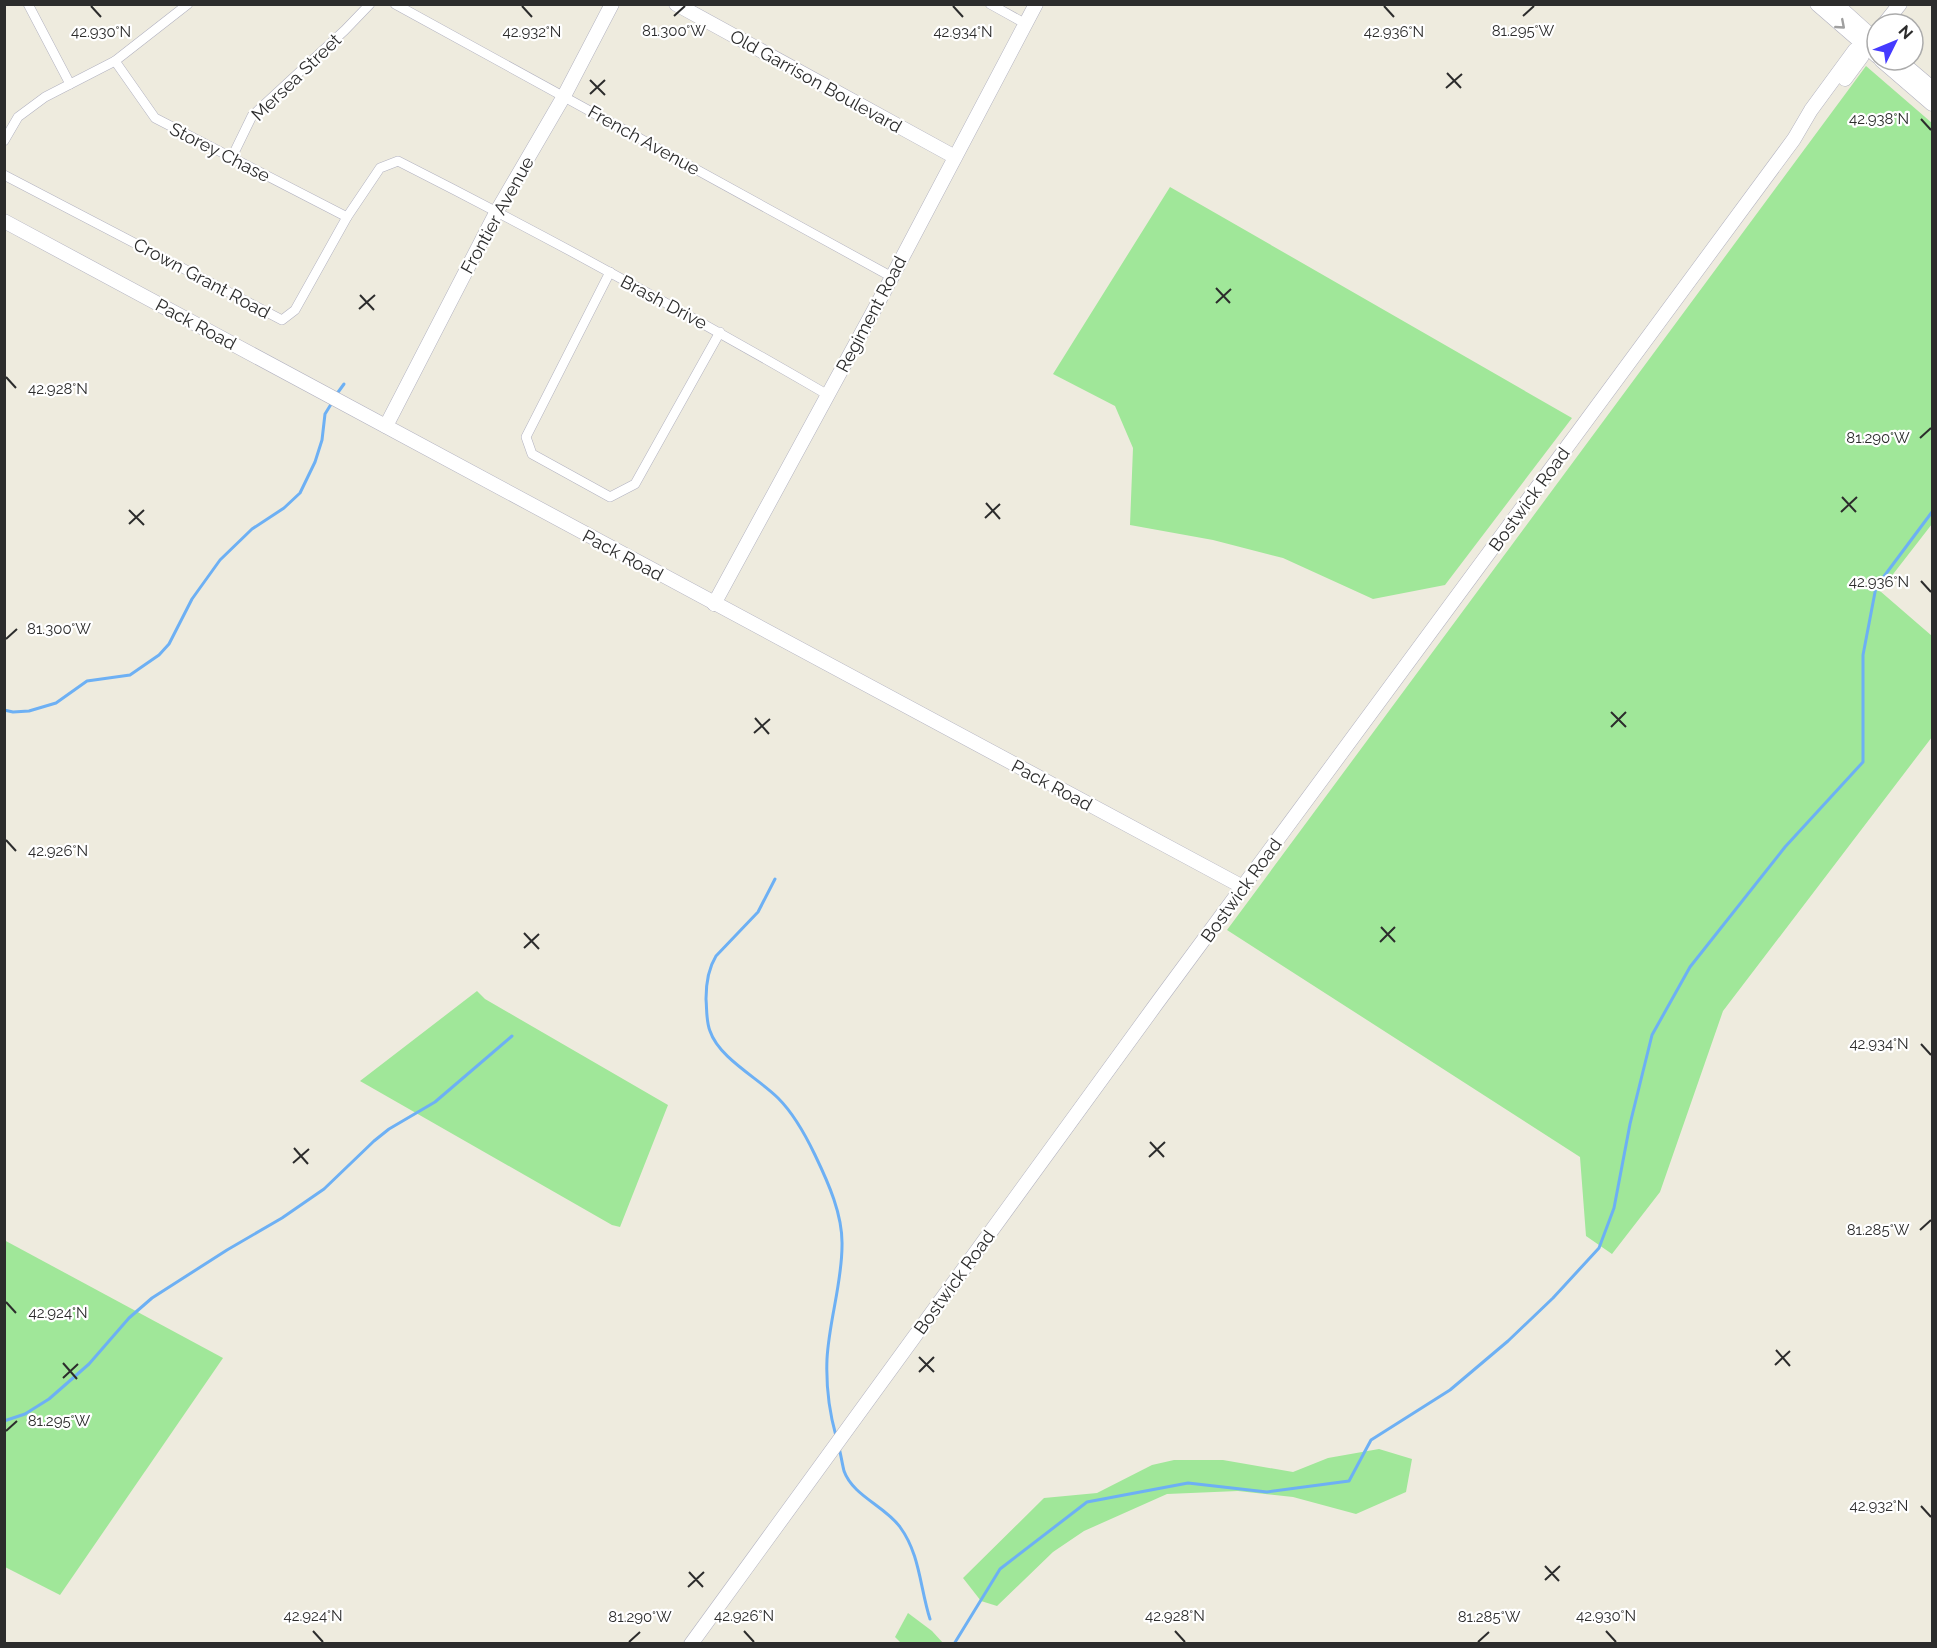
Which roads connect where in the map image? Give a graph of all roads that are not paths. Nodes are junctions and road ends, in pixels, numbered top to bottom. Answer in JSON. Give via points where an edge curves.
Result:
{"nodes":[{"id":1,"x":28,"y":4,"type":"edge"},
{"id":2,"x":188,"y":4,"type":"edge"},
{"id":3,"x":370,"y":4,"type":"edge"},
{"id":4,"x":395,"y":4,"type":"edge"},
{"id":5,"x":612,"y":4,"type":"edge"},
{"id":6,"x":676,"y":4,"type":"edge"},
{"id":7,"x":990,"y":4,"type":"edge"},
{"id":8,"x":1036,"y":4,"type":"edge"},
{"id":9,"x":1817,"y":4,"type":"edge"},
{"id":10,"x":1836,"y":4,"type":"edge"},
{"id":11,"x":1026,"y":24,"type":"junction"},
{"id":12,"x":1865,"y":31,"type":"edge"},
{"id":13,"x":1865,"y":34,"type":"edge"},
{"id":14,"x":1865,"y":44,"type":"edge"},
{"id":15,"x":115,"y":61,"type":"junction"},
{"id":16,"x":1895,"y":72,"type":"edge"},
{"id":17,"x":1913,"y":72,"type":"edge"},
{"id":18,"x":70,"y":84,"type":"junction"},
{"id":19,"x":1932,"y":88,"type":"edge"},
{"id":20,"x":564,"y":96,"type":"junction"},
{"id":21,"x":1932,"y":104,"type":"edge"},
{"id":22,"x":4,"y":141,"type":"edge"},
{"id":23,"x":232,"y":157,"type":"junction"},
{"id":24,"x":955,"y":157,"type":"junction"},
{"id":25,"x":4,"y":175,"type":"edge"},
{"id":26,"x":497,"y":211,"type":"junction"},
{"id":27,"x":347,"y":218,"type":"junction"},
{"id":28,"x":4,"y":221,"type":"edge"},
{"id":29,"x":610,"y":272,"type":"junction"},
{"id":30,"x":892,"y":277,"type":"junction"},
{"id":31,"x":720,"y":332,"type":"junction"},
{"id":32,"x":828,"y":395,"type":"junction"},
{"id":33,"x":386,"y":426,"type":"junction"},
{"id":34,"x":714,"y":604,"type":"junction"},
{"id":35,"x":1243,"y":887,"type":"junction"},
{"id":36,"x":691,"y":1644,"type":"edge"}],
"edges":[{"from":1,"to":18,"type":"street"},
{"from":2,"to":15,"type":"street"},
{"from":3,"to":23,"type":"street","name":"Mersea Street","via":[[252,116]]},
{"from":4,"to":20,"type":"street","name":"French Avenue"},
{"from":5,"to":20,"type":"street","name":"Frontier Avenue"},
{"from":6,"to":24,"type":"street","name":"Old Garrison Boulevard"},
{"from":7,"to":11,"type":"street"},
{"from":8,"to":11,"type":"street","name":"Regiment Road"},
{"from":9,"to":13,"type":"street","one_way":true},
{"from":10,"to":12,"type":"street"},
{"from":11,"to":24,"type":"street","name":"Regiment Road"},
{"from":14,"to":35,"type":"street","name":"Bostwick Road","via":[[1855,50],[1794,139]]},
{"from":15,"to":18,"type":"street"},
{"from":15,"to":23,"type":"street","name":"Storey Chase","via":[[155,118]]},
{"from":16,"to":21,"type":"street"},
{"from":17,"to":19,"type":"street"},
{"from":18,"to":22,"type":"street","via":[[18,117]]},
{"from":20,"to":26,"type":"street","name":"Frontier Avenue"},
{"from":20,"to":30,"type":"street","name":"French Avenue"},
{"from":23,"to":27,"type":"street","name":"Storey Chase"},
{"from":24,"to":30,"type":"street","name":"Regiment Road"},
{"from":25,"to":27,"type":"street","name":"Crown Grant Road","via":[[282,320],[295,310]]},
{"from":26,"to":27,"type":"street","name":"Crown Grant Road","via":[[398,162],[380,168]]},
{"from":26,"to":29,"type":"street","name":"Brash Drive"},
{"from":26,"to":33,"type":"street","name":"Frontier Avenue"},
{"from":28,"to":33,"type":"street","name":"Pack Road"},
{"from":29,"to":31,"type":"street","name":"Brash Drive"},
{"from":29,"to":31,"type":"street","via":[[526,437],[532,454],[610,497],[635,484]]},
{"from":30,"to":32,"type":"street","name":"Regiment Road"},
{"from":31,"to":32,"type":"street","name":"Brash Drive"},
{"from":32,"to":34,"type":"street","name":"Regiment Road"},
{"from":33,"to":34,"type":"street","name":"Pack Road"},
{"from":34,"to":35,"type":"street","name":"Pack Road"},
{"from":35,"to":36,"type":"street","name":"Bostwick Road"}]}
